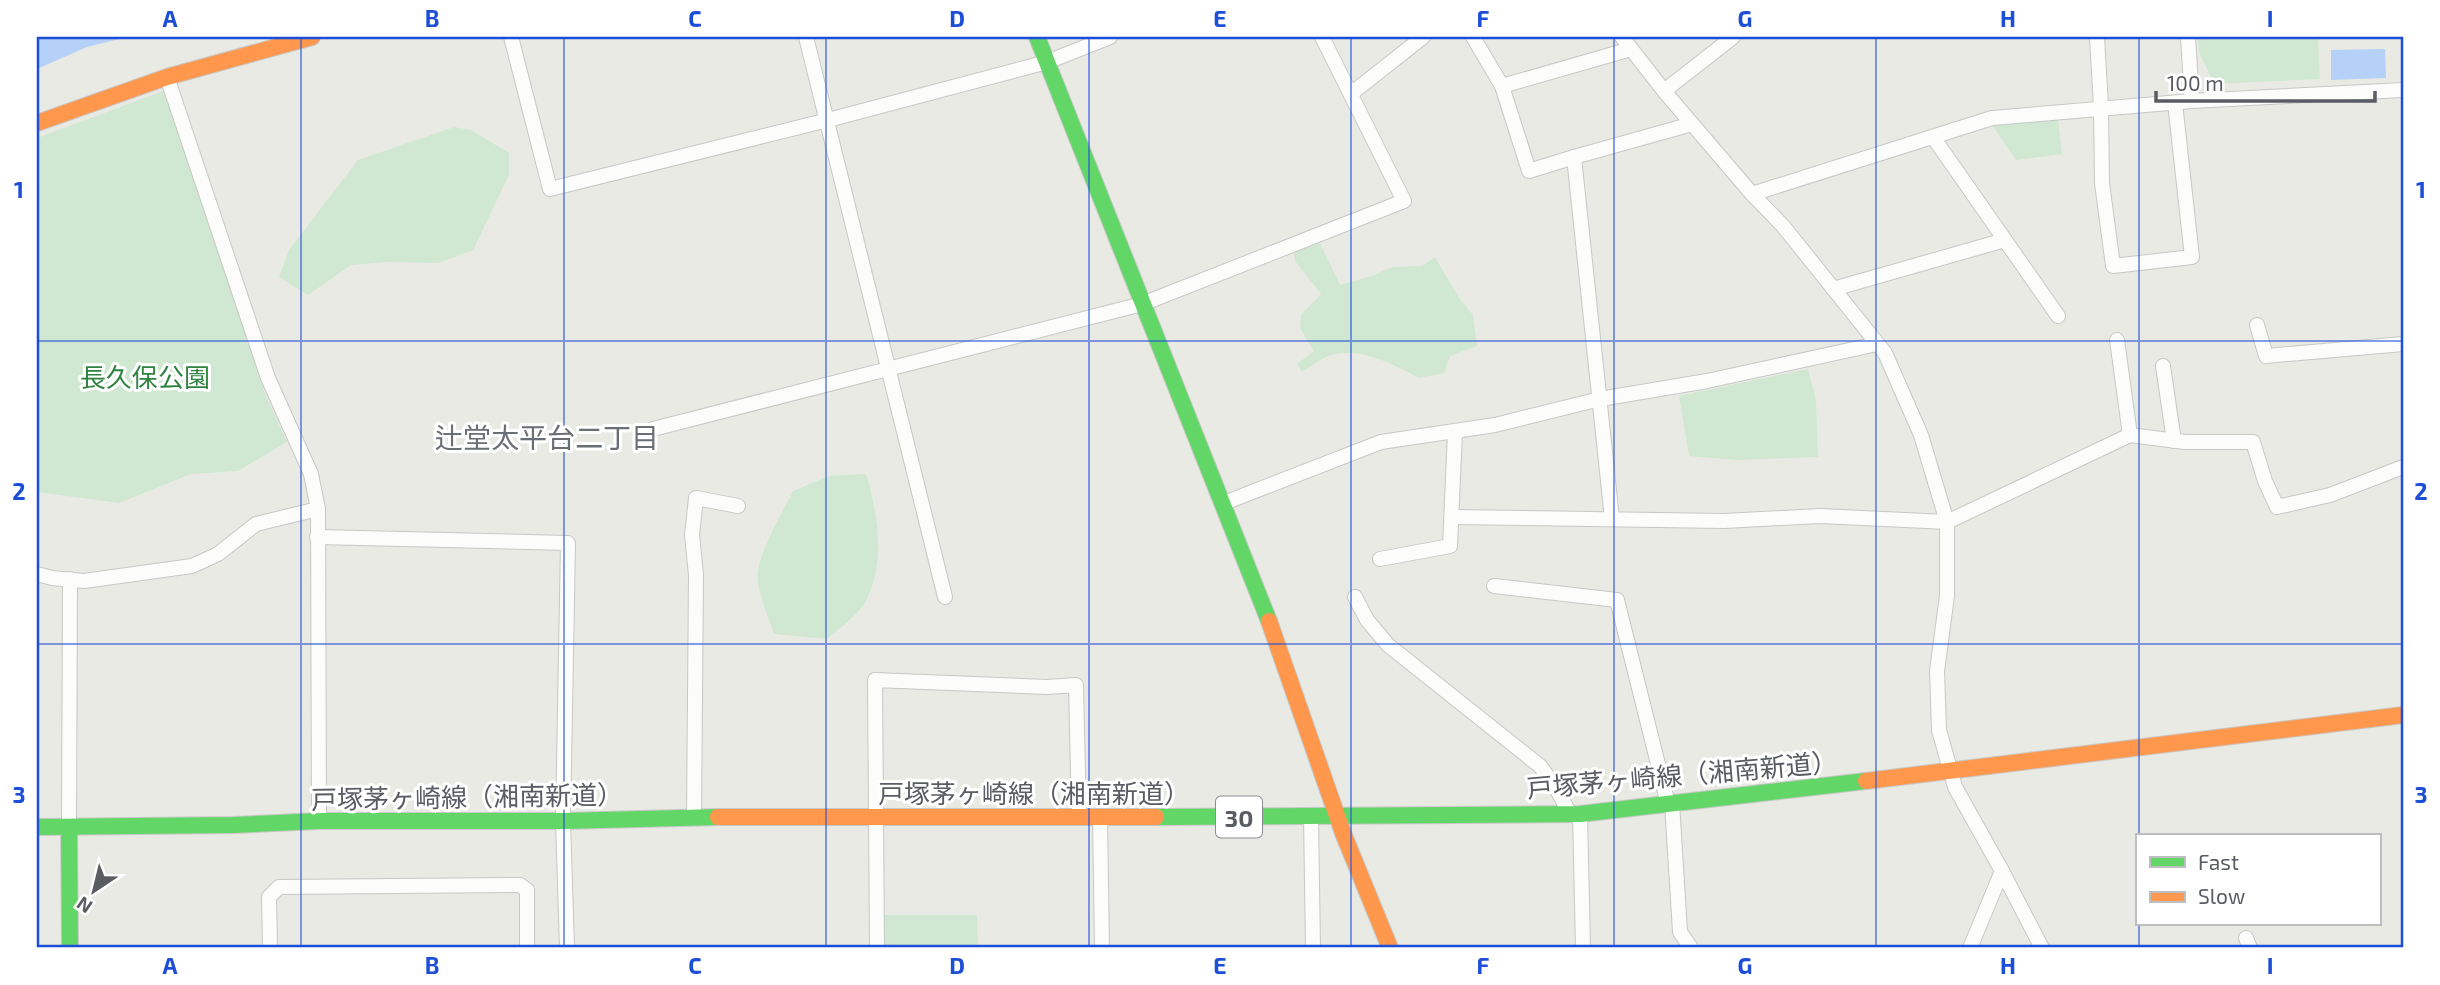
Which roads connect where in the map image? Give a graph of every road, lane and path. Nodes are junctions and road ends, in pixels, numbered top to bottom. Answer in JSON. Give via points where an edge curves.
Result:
{"nodes":[{"id":1,"x":312,"y":37,"type":"edge"},
{"id":2,"x":511,"y":37,"type":"edge"},
{"id":3,"x":806,"y":37,"type":"edge"},
{"id":4,"x":1037,"y":37,"type":"edge"},
{"id":5,"x":1110,"y":37,"type":"edge"},
{"id":6,"x":1322,"y":37,"type":"edge"},
{"id":7,"x":1423,"y":37,"type":"edge"},
{"id":8,"x":1473,"y":37,"type":"edge"},
{"id":9,"x":1622,"y":37,"type":"edge"},
{"id":10,"x":1732,"y":37,"type":"edge"},
{"id":11,"x":2097,"y":37,"type":"edge"},
{"id":12,"x":2188,"y":37,"type":"edge"},
{"id":13,"x":1631,"y":49,"type":"junction"},
{"id":14,"x":1047,"y":62,"type":"junction"},
{"id":15,"x":167,"y":76,"type":"junction"},
{"id":16,"x":1502,"y":86,"type":"junction"},
{"id":17,"x":2403,"y":90,"type":"edge"},
{"id":18,"x":1664,"y":91,"type":"junction"},
{"id":19,"x":1352,"y":93,"type":"junction"},
{"id":20,"x":2192,"y":100,"type":"junction"},
{"id":21,"x":2175,"y":103,"type":"junction"},
{"id":22,"x":2101,"y":107,"type":"junction"},
{"id":23,"x":828,"y":120,"type":"junction"},
{"id":24,"x":37,"y":123,"type":"edge"},
{"id":25,"x":1692,"y":124,"type":"junction"},
{"id":26,"x":1933,"y":137,"type":"junction"},
{"id":27,"x":1574,"y":158,"type":"junction"},
{"id":28,"x":1752,"y":194,"type":"junction"},
{"id":29,"x":2005,"y":240,"type":"junction"},
{"id":30,"x":1833,"y":289,"type":"junction"},
{"id":31,"x":1142,"y":304,"type":"junction"},
{"id":32,"x":2058,"y":316,"type":"dead end"},
{"id":33,"x":2257,"y":325,"type":"dead end"},
{"id":34,"x":2117,"y":340,"type":"dead end"},
{"id":35,"x":1877,"y":344,"type":"junction"},
{"id":36,"x":2403,"y":344,"type":"edge"},
{"id":37,"x":2163,"y":366,"type":"dead end"},
{"id":38,"x":890,"y":369,"type":"junction"},
{"id":39,"x":1600,"y":399,"type":"junction"},
{"id":40,"x":653,"y":429,"type":"dead end"},
{"id":41,"x":1455,"y":432,"type":"junction"},
{"id":42,"x":2130,"y":435,"type":"junction"},
{"id":43,"x":2174,"y":442,"type":"junction"},
{"id":44,"x":2403,"y":467,"type":"edge"},
{"id":45,"x":1224,"y":503,"type":"junction"},
{"id":46,"x":738,"y":506,"type":"dead end"},
{"id":47,"x":318,"y":509,"type":"junction"},
{"id":48,"x":1452,"y":517,"type":"junction"},
{"id":49,"x":1612,"y":519,"type":"junction"},
{"id":50,"x":1947,"y":522,"type":"junction"},
{"id":51,"x":317,"y":537,"type":"junction"},
{"id":52,"x":1380,"y":559,"type":"dead end"},
{"id":53,"x":37,"y":574,"type":"edge"},
{"id":54,"x":70,"y":579,"type":"junction"},
{"id":55,"x":1494,"y":586,"type":"dead end"},
{"id":56,"x":945,"y":597,"type":"dead end"},
{"id":57,"x":1355,"y":597,"type":"dead end"},
{"id":58,"x":2403,"y":715,"type":"edge"},
{"id":59,"x":1950,"y":770,"type":"junction"},
{"id":60,"x":1670,"y":804,"type":"junction"},
{"id":61,"x":1574,"y":813,"type":"junction"},
{"id":62,"x":1311,"y":816,"type":"junction"},
{"id":63,"x":694,"y":817,"type":"junction"},
{"id":64,"x":877,"y":817,"type":"junction"},
{"id":65,"x":1079,"y":817,"type":"junction"},
{"id":66,"x":1100,"y":817,"type":"junction"},
{"id":67,"x":1338,"y":817,"type":"junction"},
{"id":68,"x":318,"y":821,"type":"junction"},
{"id":69,"x":563,"y":821,"type":"junction"},
{"id":70,"x":37,"y":827,"type":"edge"},
{"id":71,"x":69,"y":827,"type":"junction"},
{"id":72,"x":2003,"y":872,"type":"junction"},
{"id":73,"x":70,"y":948,"type":"edge"},
{"id":74,"x":270,"y":948,"type":"edge"},
{"id":75,"x":527,"y":948,"type":"edge"},
{"id":76,"x":567,"y":948,"type":"edge"},
{"id":77,"x":877,"y":948,"type":"edge"},
{"id":78,"x":1102,"y":948,"type":"edge"},
{"id":79,"x":1313,"y":948,"type":"edge"},
{"id":80,"x":1390,"y":948,"type":"edge"},
{"id":81,"x":1583,"y":948,"type":"edge"},
{"id":82,"x":1692,"y":948,"type":"edge"},
{"id":83,"x":1970,"y":948,"type":"edge"},
{"id":84,"x":2042,"y":948,"type":"edge"}],
"edges":[{"from":1,"to":15,"type":"main road"},
{"from":2,"to":23,"type":"street","via":[[551,189]]},
{"from":3,"to":23,"type":"street"},
{"from":4,"to":14,"type":"main road"},
{"from":5,"to":14,"type":"street"},
{"from":6,"to":19,"type":"street"},
{"from":7,"to":19,"type":"street"},
{"from":8,"to":16,"type":"street"},
{"from":9,"to":13,"type":"street"},
{"from":10,"to":18,"type":"street"},
{"from":11,"to":22,"type":"street"},
{"from":12,"to":20,"type":"street"},
{"from":13,"to":16,"type":"street"},
{"from":13,"to":18,"type":"street"},
{"from":14,"to":23,"type":"street"},
{"from":14,"to":31,"type":"main road"},
{"from":15,"to":24,"type":"main road"},
{"from":15,"to":47,"type":"street","via":[[268,379],[311,474]]},
{"from":16,"to":27,"type":"street","via":[[1529,171]]},
{"from":17,"to":20,"type":"street"},
{"from":18,"to":25,"type":"street"},
{"from":19,"to":31,"type":"street","via":[[1404,201]]},
{"from":20,"to":21,"type":"street"},
{"from":21,"to":22,"type":"street"},
{"from":21,"to":22,"type":"street","via":[[2192,257],[2113,266],[2102,183]]},
{"from":22,"to":26,"type":"street","via":[[1992,118]]},
{"from":23,"to":38,"type":"street"},
{"from":25,"to":27,"type":"street"},
{"from":25,"to":28,"type":"street"},
{"from":26,"to":28,"type":"street"},
{"from":26,"to":29,"type":"street"},
{"from":27,"to":39,"type":"street"},
{"from":28,"to":30,"type":"street"},
{"from":29,"to":30,"type":"street"},
{"from":29,"to":32,"type":"street"},
{"from":30,"to":35,"type":"street"},
{"from":31,"to":38,"type":"street"},
{"from":31,"to":45,"type":"main road"},
{"from":33,"to":36,"type":"street","via":[[2266,356]]},
{"from":34,"to":42,"type":"street"},
{"from":35,"to":39,"type":"street"},
{"from":35,"to":50,"type":"street","via":[[1892,365],[1921,435]]},
{"from":37,"to":43,"type":"street"},
{"from":38,"to":40,"type":"street"},
{"from":38,"to":56,"type":"street"},
{"from":39,"to":41,"type":"street"},
{"from":39,"to":49,"type":"street"},
{"from":41,"to":45,"type":"street","via":[[1381,442]]},
{"from":41,"to":48,"type":"street"},
{"from":42,"to":43,"type":"street"},
{"from":42,"to":50,"type":"street"},
{"from":43,"to":44,"type":"street","via":[[2253,442],[2277,507],[2330,495]]},
{"from":45,"to":67,"type":"main road"},
{"from":46,"to":63,"type":"street","via":[[696,498],[692,535],[696,575]]},
{"from":47,"to":51,"type":"street"},
{"from":47,"to":54,"type":"street","via":[[256,524],[218,554],[192,566]]},
{"from":48,"to":49,"type":"street"},
{"from":48,"to":52,"type":"street","via":[[1450,546]]},
{"from":49,"to":50,"type":"street","via":[[1724,521],[1820,516]]},
{"from":50,"to":59,"type":"street","via":[[1947,596],[1937,671],[1939,730]]},
{"from":51,"to":68,"type":"street"},
{"from":51,"to":69,"type":"street","via":[[568,543]]},
{"from":53,"to":54,"type":"street"},
{"from":54,"to":71,"type":"street"},
{"from":55,"to":60,"type":"street","via":[[1617,600]]},
{"from":57,"to":61,"type":"street","via":[[1388,645],[1539,766]]},
{"from":58,"to":59,"type":"main road","name":"戸塚茅ヶ崎線（湘南新道）","number":"30"},
{"from":59,"to":60,"type":"main road","name":"戸塚茅ヶ崎線（湘南新道）","number":"30"},
{"from":59,"to":72,"type":"street"},
{"from":60,"to":61,"type":"main road","name":"戸塚茅ヶ崎線（湘南新道）","number":"30"},
{"from":60,"to":82,"type":"street","via":[[1680,932]]},
{"from":61,"to":67,"type":"main road","name":"戸塚茅ヶ崎線（湘南新道）","number":"30"},
{"from":61,"to":81,"type":"street"},
{"from":62,"to":66,"type":"main road","name":"戸塚茅ヶ崎線（湘南新道）","number":"30"},
{"from":62,"to":67,"type":"main road","name":"戸塚茅ヶ崎線（湘南新道）","number":"30"},
{"from":62,"to":79,"type":"street"},
{"from":63,"to":64,"type":"main road","name":"戸塚茅ヶ崎線（湘南新道）","number":"30"},
{"from":63,"to":69,"type":"main road","name":"戸塚茅ヶ崎線（湘南新道）","number":"30"},
{"from":64,"to":65,"type":"main road","name":"戸塚茅ヶ崎線（湘南新道）","number":"30"},
{"from":64,"to":65,"type":"street","via":[[875,680],[1076,685]]},
{"from":64,"to":77,"type":"street"},
{"from":65,"to":66,"type":"main road","name":"戸塚茅ヶ崎線（湘南新道）","number":"30"},
{"from":66,"to":78,"type":"street"},
{"from":67,"to":80,"type":"main road"},
{"from":68,"to":69,"type":"main road","name":"戸塚茅ヶ崎線（湘南新道）","number":"30"},
{"from":68,"to":71,"type":"main road","name":"戸塚茅ヶ崎線（湘南新道）","number":"30"},
{"from":69,"to":76,"type":"street"},
{"from":70,"to":71,"type":"main road","name":"戸塚茅ヶ崎線（湘南新道）","number":"30"},
{"from":71,"to":73,"type":"main road"},
{"from":72,"to":83,"type":"street"},
{"from":72,"to":84,"type":"street"},
{"from":74,"to":75,"type":"street","via":[[269,897],[279,887],[520,885],[527,890]]}]}
